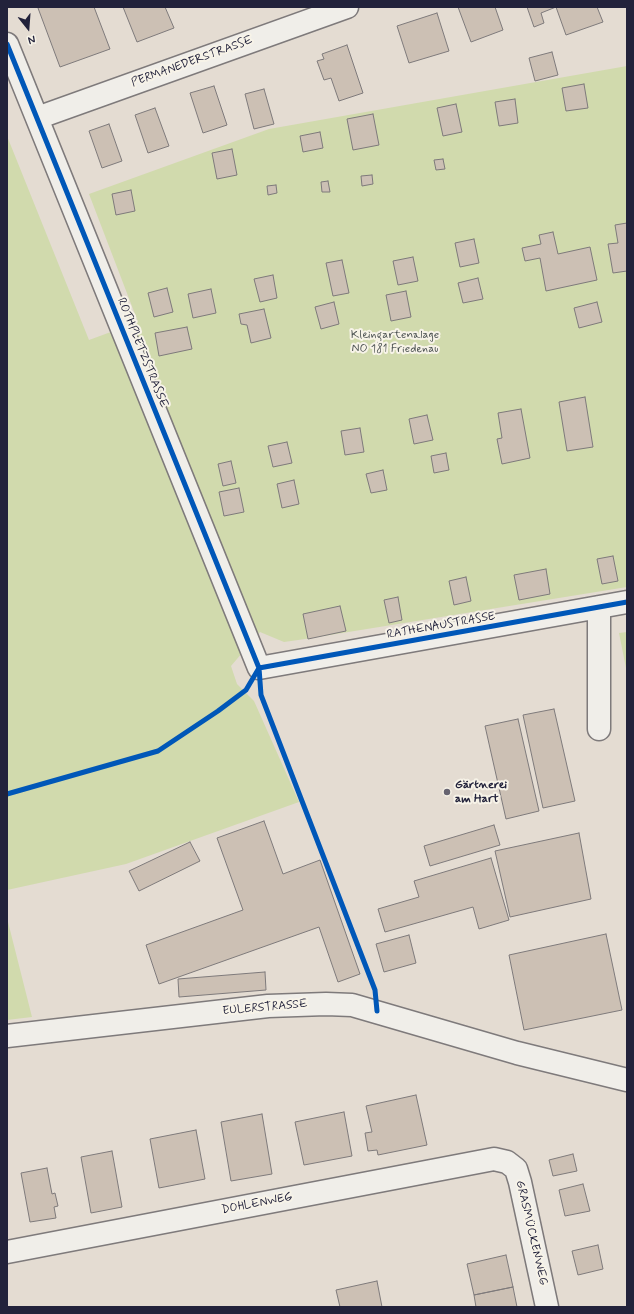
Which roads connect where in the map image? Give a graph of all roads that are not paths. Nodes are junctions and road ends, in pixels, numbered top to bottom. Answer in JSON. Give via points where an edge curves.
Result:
{"nodes":[{"id":1,"x":347,"y":7,"type":"edge"},
{"id":2,"x":7,"y":44,"type":"edge"},
{"id":3,"x":37,"y":118,"type":"junction"},
{"id":4,"x":627,"y":602,"type":"edge"},
{"id":5,"x":599,"y":607,"type":"junction"},
{"id":6,"x":258,"y":668,"type":"joint"},
{"id":7,"x":599,"y":729,"type":"dead end"},
{"id":8,"x":7,"y":1036,"type":"edge"},
{"id":9,"x":627,"y":1080,"type":"edge"},
{"id":10,"x":507,"y":1162,"type":"joint"},
{"id":11,"x":7,"y":1252,"type":"edge"},
{"id":12,"x":547,"y":1307,"type":"edge"}],
"edges":[{"from":1,"to":3,"type":"street","name":"PERMANEDERSTRASSE"},
{"from":2,"to":3,"type":"street","name":"ROTHPLETZSTRASSE"},
{"from":3,"to":6,"type":"street","name":"ROTHPLETZSTRASSE"},
{"from":4,"to":5,"type":"street","name":"RATHENAUSTRASSE"},
{"from":5,"to":6,"type":"street","name":"RATHENAUSTRASSE"},
{"from":5,"to":7,"type":"street"},
{"from":8,"to":9,"type":"street","name":"EULERSTRASSE","via":[[268,1006],[352,1005],[517,1053]]},
{"from":10,"to":11,"type":"street","name":"DOHLENWEG","via":[[494,1159],[479,1161]]},
{"from":10,"to":12,"type":"street","name":"GRASMÜCKENWEG","via":[[516,1170],[520,1182]]}]}
